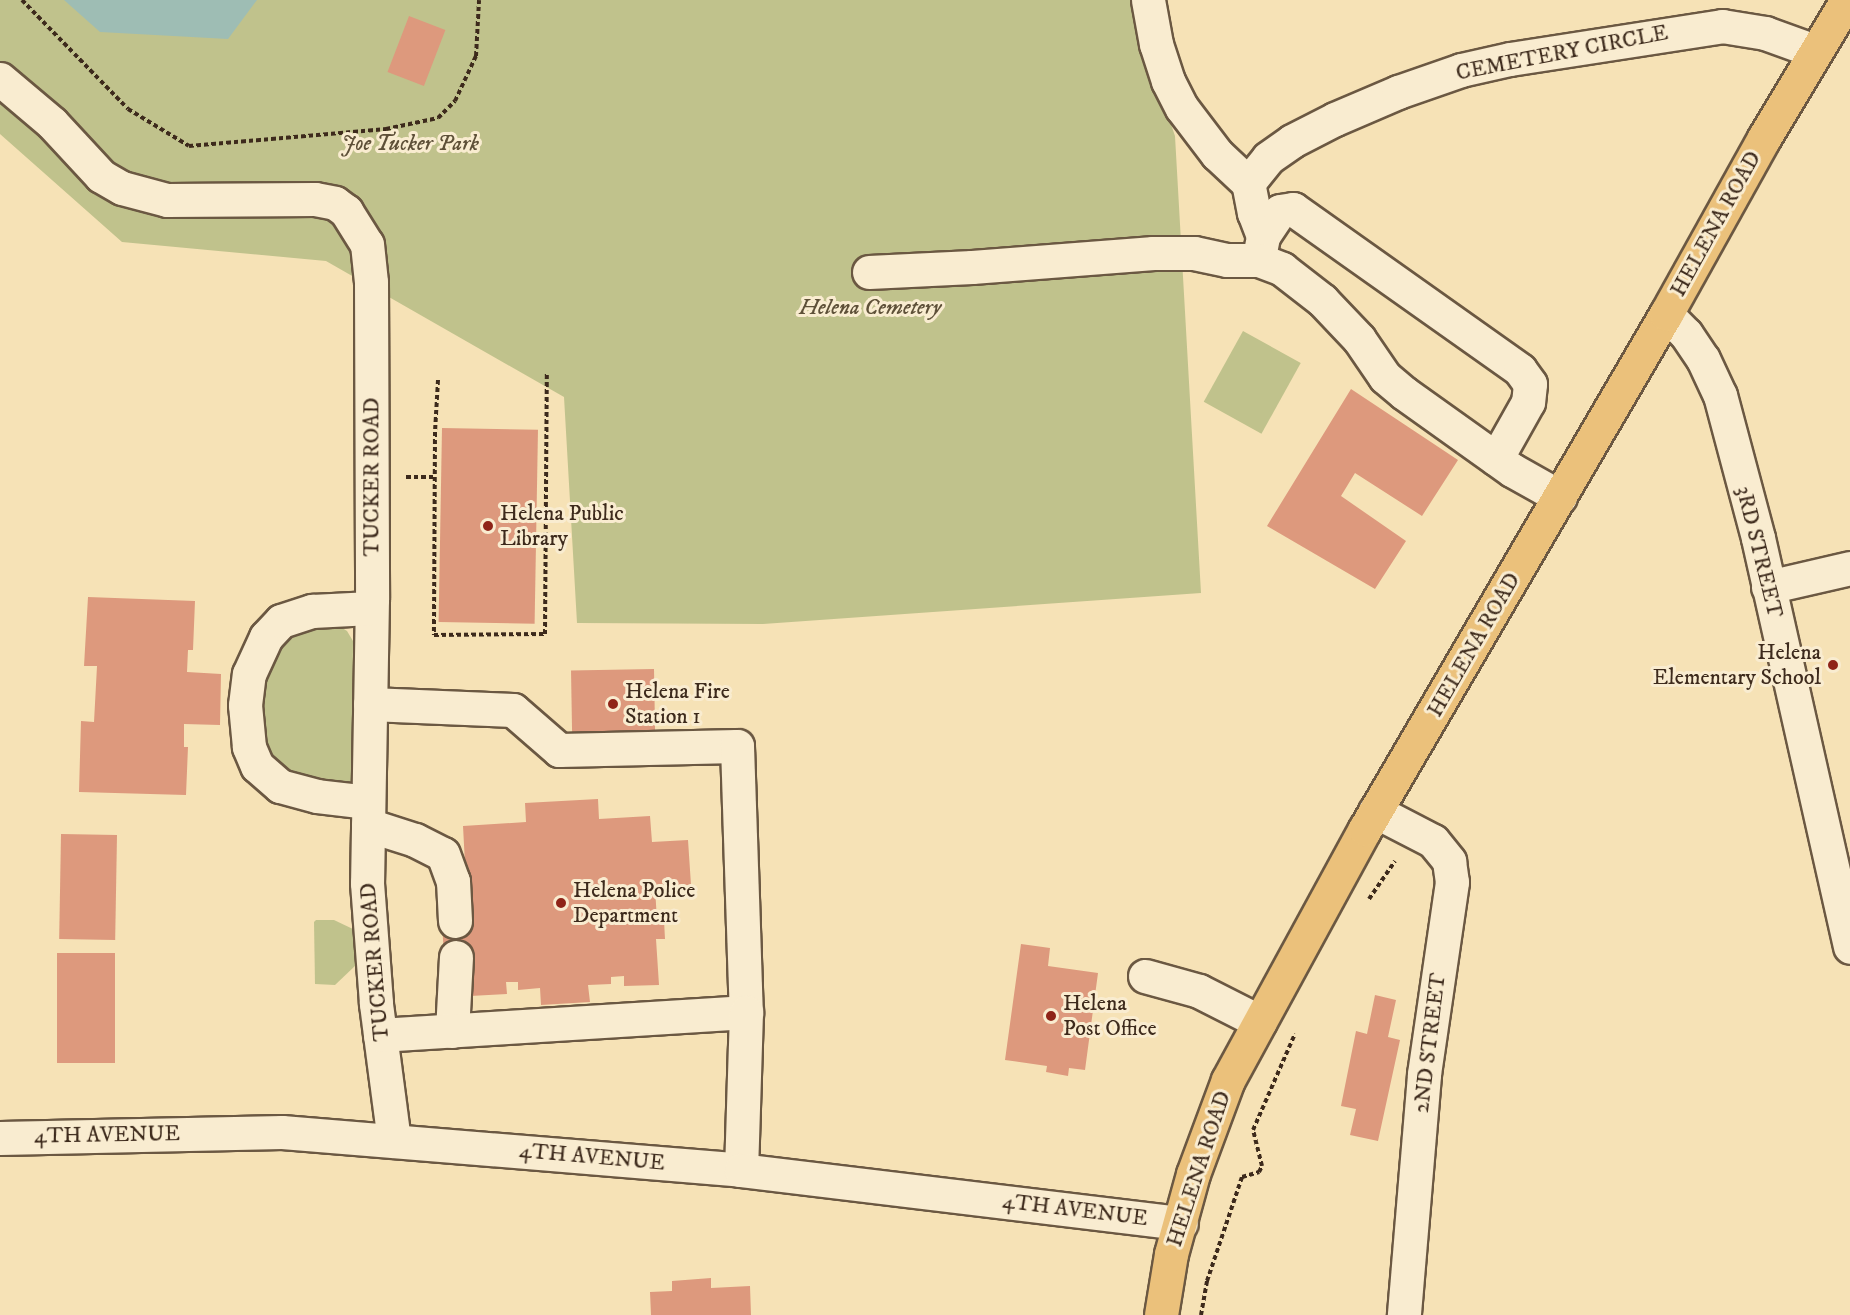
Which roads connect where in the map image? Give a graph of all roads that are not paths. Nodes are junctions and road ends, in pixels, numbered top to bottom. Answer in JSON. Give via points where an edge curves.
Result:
{"nodes":[{"id":1,"x":1148,"y":0,"type":"edge"},
{"id":2,"x":1847,"y":0,"type":"edge"},
{"id":3,"x":1815,"y":51,"type":"junction"},
{"id":4,"x":0,"y":79,"type":"edge"},
{"id":5,"x":1248,"y":183,"type":"junction"},
{"id":6,"x":1261,"y":248,"type":"junction"},
{"id":7,"x":869,"y":272,"type":"dead end"},
{"id":8,"x":1665,"y":314,"type":"junction"},
{"id":9,"x":1496,"y":459,"type":"junction"},
{"id":10,"x":1560,"y":497,"type":"junction"},
{"id":11,"x":1850,"y":568,"type":"edge"},
{"id":12,"x":1768,"y":587,"type":"junction"},
{"id":13,"x":371,"y":608,"type":"junction"},
{"id":14,"x":370,"y":704,"type":"junction"},
{"id":15,"x":1375,"y":811,"type":"junction"},
{"id":16,"x":368,"y":814,"type":"junction"},
{"id":17,"x":1843,"y":886,"type":"edge"},
{"id":18,"x":454,"y":921,"type":"dead end"},
{"id":19,"x":1850,"y":947,"type":"edge"},
{"id":20,"x":456,"y":957,"type":"dead end"},
{"id":21,"x":1145,"y":976,"type":"dead end"},
{"id":22,"x":746,"y":1012,"type":"junction"},
{"id":23,"x":1260,"y":1022,"type":"junction"},
{"id":24,"x":452,"y":1031,"type":"junction"},
{"id":25,"x":380,"y":1035,"type":"junction"},
{"id":26,"x":0,"y":1137,"type":"edge"},
{"id":27,"x":394,"y":1141,"type":"junction"},
{"id":28,"x":741,"y":1170,"type":"junction"},
{"id":29,"x":1181,"y":1223,"type":"junction"},
{"id":30,"x":1161,"y":1315,"type":"edge"},
{"id":31,"x":1404,"y":1315,"type":"edge"}],
"edges":[{"from":1,"to":5,"type":"street","via":[[1156,44],[1182,108],[1217,154]]},
{"from":2,"to":3,"type":"main road","name":"HELENA ROAD"},
{"from":3,"to":5,"type":"street","name":"CEMETERY CIRCLE","via":[[1765,33],[1722,26],[1461,70],[1398,92],[1292,141],[1268,159]]},
{"from":3,"to":8,"type":"main road","name":"HELENA ROAD"},
{"from":4,"to":13,"type":"street","name":"TUCKER ROAD","via":[[52,123],[101,176],[122,188],[166,201],[315,200],[335,203],[346,211],[367,244],[371,282]]},
{"from":5,"to":6,"type":"street"},
{"from":6,"to":7,"type":"street","via":[[1227,260],[1194,253],[1153,253]]},
{"from":6,"to":9,"type":"street","via":[[1322,300],[1359,339],[1385,377]]},
{"from":6,"to":9,"type":"street","via":[[1280,211],[1293,209],[1520,370],[1530,384],[1528,402]]},
{"from":8,"to":10,"type":"main road","name":"HELENA ROAD"},
{"from":8,"to":12,"type":"street","name":"3RD STREET","via":[[1692,342],[1720,395]]},
{"from":9,"to":10,"type":"street"},
{"from":10,"to":15,"type":"main road","name":"HELENA ROAD"},
{"from":11,"to":12,"type":"street"},
{"from":12,"to":17,"type":"street","name":"3RD STREET"},
{"from":13,"to":14,"type":"street","name":"TUCKER ROAD"},
{"from":13,"to":16,"type":"street","via":[[312,611],[281,621],[266,638],[249,674],[245,705],[249,747],[256,766],[280,786]]},
{"from":14,"to":16,"type":"street","name":"TUCKER ROAD"},
{"from":14,"to":22,"type":"street","via":[[513,710],[559,750],[737,746]]},
{"from":15,"to":23,"type":"main road","name":"HELENA ROAD"},
{"from":15,"to":31,"type":"street","name":"2ND STREET","via":[[1433,841],[1449,861],[1452,882],[1424,1075]]},
{"from":16,"to":18,"type":"street","via":[[443,854],[453,881]]},
{"from":16,"to":25,"type":"street","name":"TUCKER ROAD","via":[[367,883]]},
{"from":17,"to":19,"type":"street","name":"3RD STREET"},
{"from":20,"to":24,"type":"street"},
{"from":21,"to":23,"type":"street","via":[[1199,991]]},
{"from":22,"to":24,"type":"street"},
{"from":22,"to":28,"type":"street"},
{"from":23,"to":29,"type":"main road","name":"HELENA ROAD","via":[[1228,1080],[1210,1124]]},
{"from":24,"to":25,"type":"street"},
{"from":25,"to":27,"type":"street","name":"TUCKER ROAD"},
{"from":26,"to":27,"type":"street","name":"4TH AVENUE","via":[[282,1132]]},
{"from":27,"to":28,"type":"street","name":"4TH AVENUE"},
{"from":28,"to":29,"type":"street","name":"4TH AVENUE"},
{"from":29,"to":30,"type":"main road","name":"HELENA ROAD","via":[[1171,1254]]}]}
